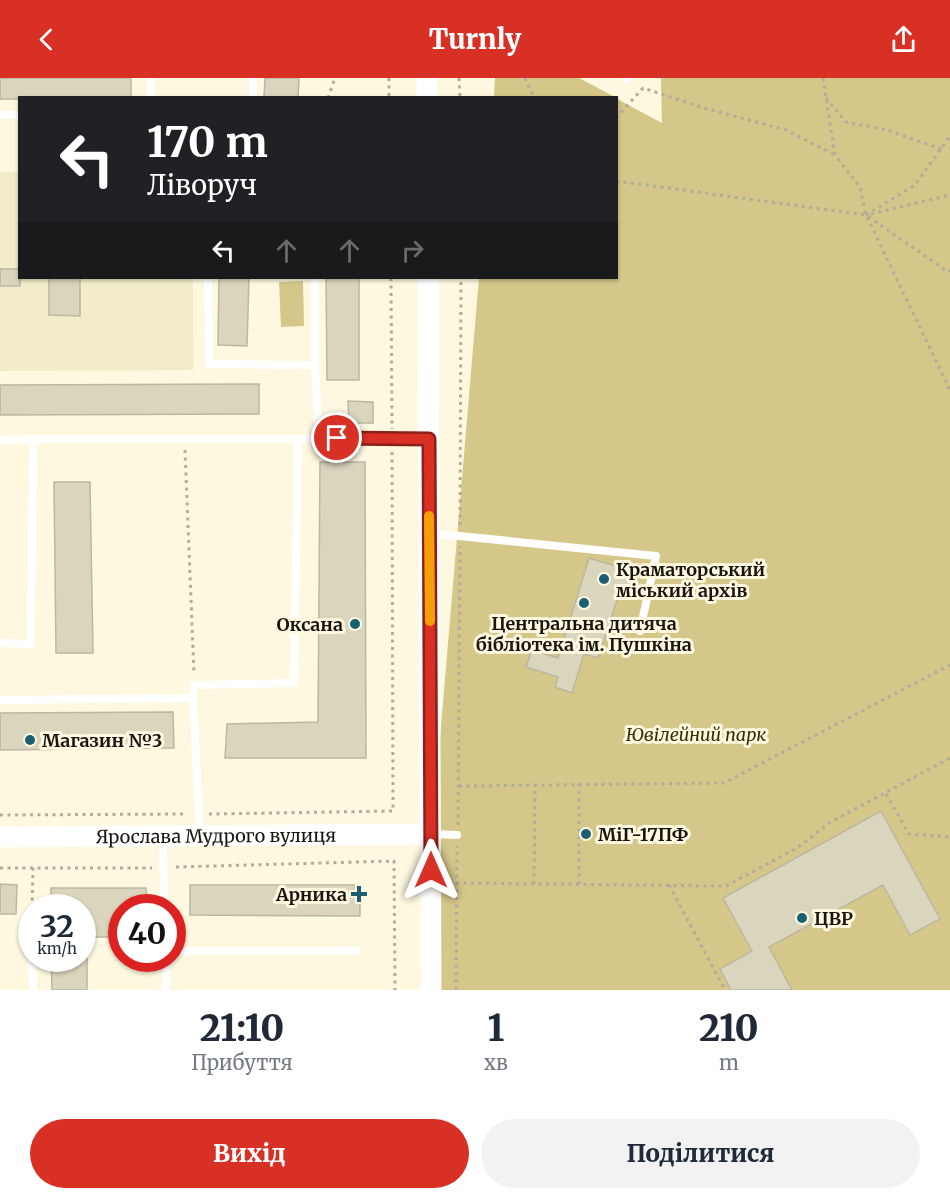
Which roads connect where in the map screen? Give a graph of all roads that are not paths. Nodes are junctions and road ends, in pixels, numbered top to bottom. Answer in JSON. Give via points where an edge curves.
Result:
{"nodes":[{"id":1,"x":151,"y":78,"type":"edge"},
{"id":2,"x":253,"y":78,"type":"edge"},
{"id":3,"x":427,"y":78,"type":"edge"},
{"id":4,"x":151,"y":96,"type":"edge"},
{"id":5,"x":253,"y":96,"type":"edge"},
{"id":6,"x":427,"y":96,"type":"edge"},
{"id":7,"x":0,"y":115,"type":"edge"},
{"id":8,"x":18,"y":115,"type":"edge"},
{"id":9,"x":208,"y":279,"type":"edge"},
{"id":10,"x":315,"y":279,"type":"edge"},
{"id":11,"x":428,"y":279,"type":"edge"},
{"id":12,"x":315,"y":365,"type":"junction"},
{"id":13,"x":319,"y":438,"type":"junction"},
{"id":14,"x":33,"y":439,"type":"junction"},
{"id":15,"x":298,"y":439,"type":"junction"},
{"id":16,"x":429,"y":439,"type":"junction"},
{"id":17,"x":0,"y":440,"type":"edge"},
{"id":18,"x":429,"y":533,"type":"junction"},
{"id":19,"x":640,"y":631,"type":"dead end"},
{"id":20,"x":0,"y":644,"type":"edge"},
{"id":21,"x":193,"y":698,"type":"junction"},
{"id":22,"x":0,"y":700,"type":"edge"},
{"id":23,"x":431,"y":834,"type":"junction"},
{"id":24,"x":458,"y":835,"type":"dead end"},
{"id":25,"x":163,"y":836,"type":"junction"},
{"id":26,"x":200,"y":836,"type":"junction"},
{"id":27,"x":0,"y":837,"type":"edge"},
{"id":28,"x":164,"y":894,"type":"edge"},
{"id":29,"x":186,"y":951,"type":"edge"},
{"id":30,"x":357,"y":951,"type":"dead end"},
{"id":31,"x":32,"y":972,"type":"edge"},
{"id":32,"x":166,"y":972,"type":"edge"},
{"id":33,"x":33,"y":990,"type":"edge"},
{"id":34,"x":166,"y":990,"type":"edge"},
{"id":35,"x":431,"y":990,"type":"edge"}],
"edges":[{"from":1,"to":4,"type":"lane"},
{"from":2,"to":5,"type":"lane"},
{"from":3,"to":6,"type":"street"},
{"from":7,"to":8,"type":"lane"},
{"from":9,"to":12,"type":"lane","via":[[209,364]]},
{"from":10,"to":12,"type":"lane"},
{"from":11,"to":16,"type":"street"},
{"from":12,"to":13,"type":"lane"},
{"from":13,"to":15,"type":"lane"},
{"from":13,"to":16,"type":"lane"},
{"from":14,"to":15,"type":"lane"},
{"from":14,"to":17,"type":"lane"},
{"from":14,"to":20,"type":"lane","via":[[31,644]]},
{"from":15,"to":21,"type":"lane","via":[[294,683],[194,685]]},
{"from":16,"to":18,"type":"street"},
{"from":18,"to":19,"type":"lane","via":[[656,556]]},
{"from":18,"to":23,"type":"street"},
{"from":21,"to":22,"type":"lane"},
{"from":21,"to":26,"type":"lane"},
{"from":23,"to":24,"type":"lane"},
{"from":23,"to":26,"type":"street","name":"Ярослава Мудрого вулиця"},
{"from":23,"to":35,"type":"street"},
{"from":25,"to":26,"type":"street","name":"Ярослава Мудрого вулиця"},
{"from":25,"to":27,"type":"street","name":"Ярослава Мудрого вулиця"},
{"from":25,"to":28,"type":"lane"},
{"from":29,"to":30,"type":"lane"},
{"from":31,"to":33,"type":"lane"},
{"from":32,"to":34,"type":"lane"}]}
